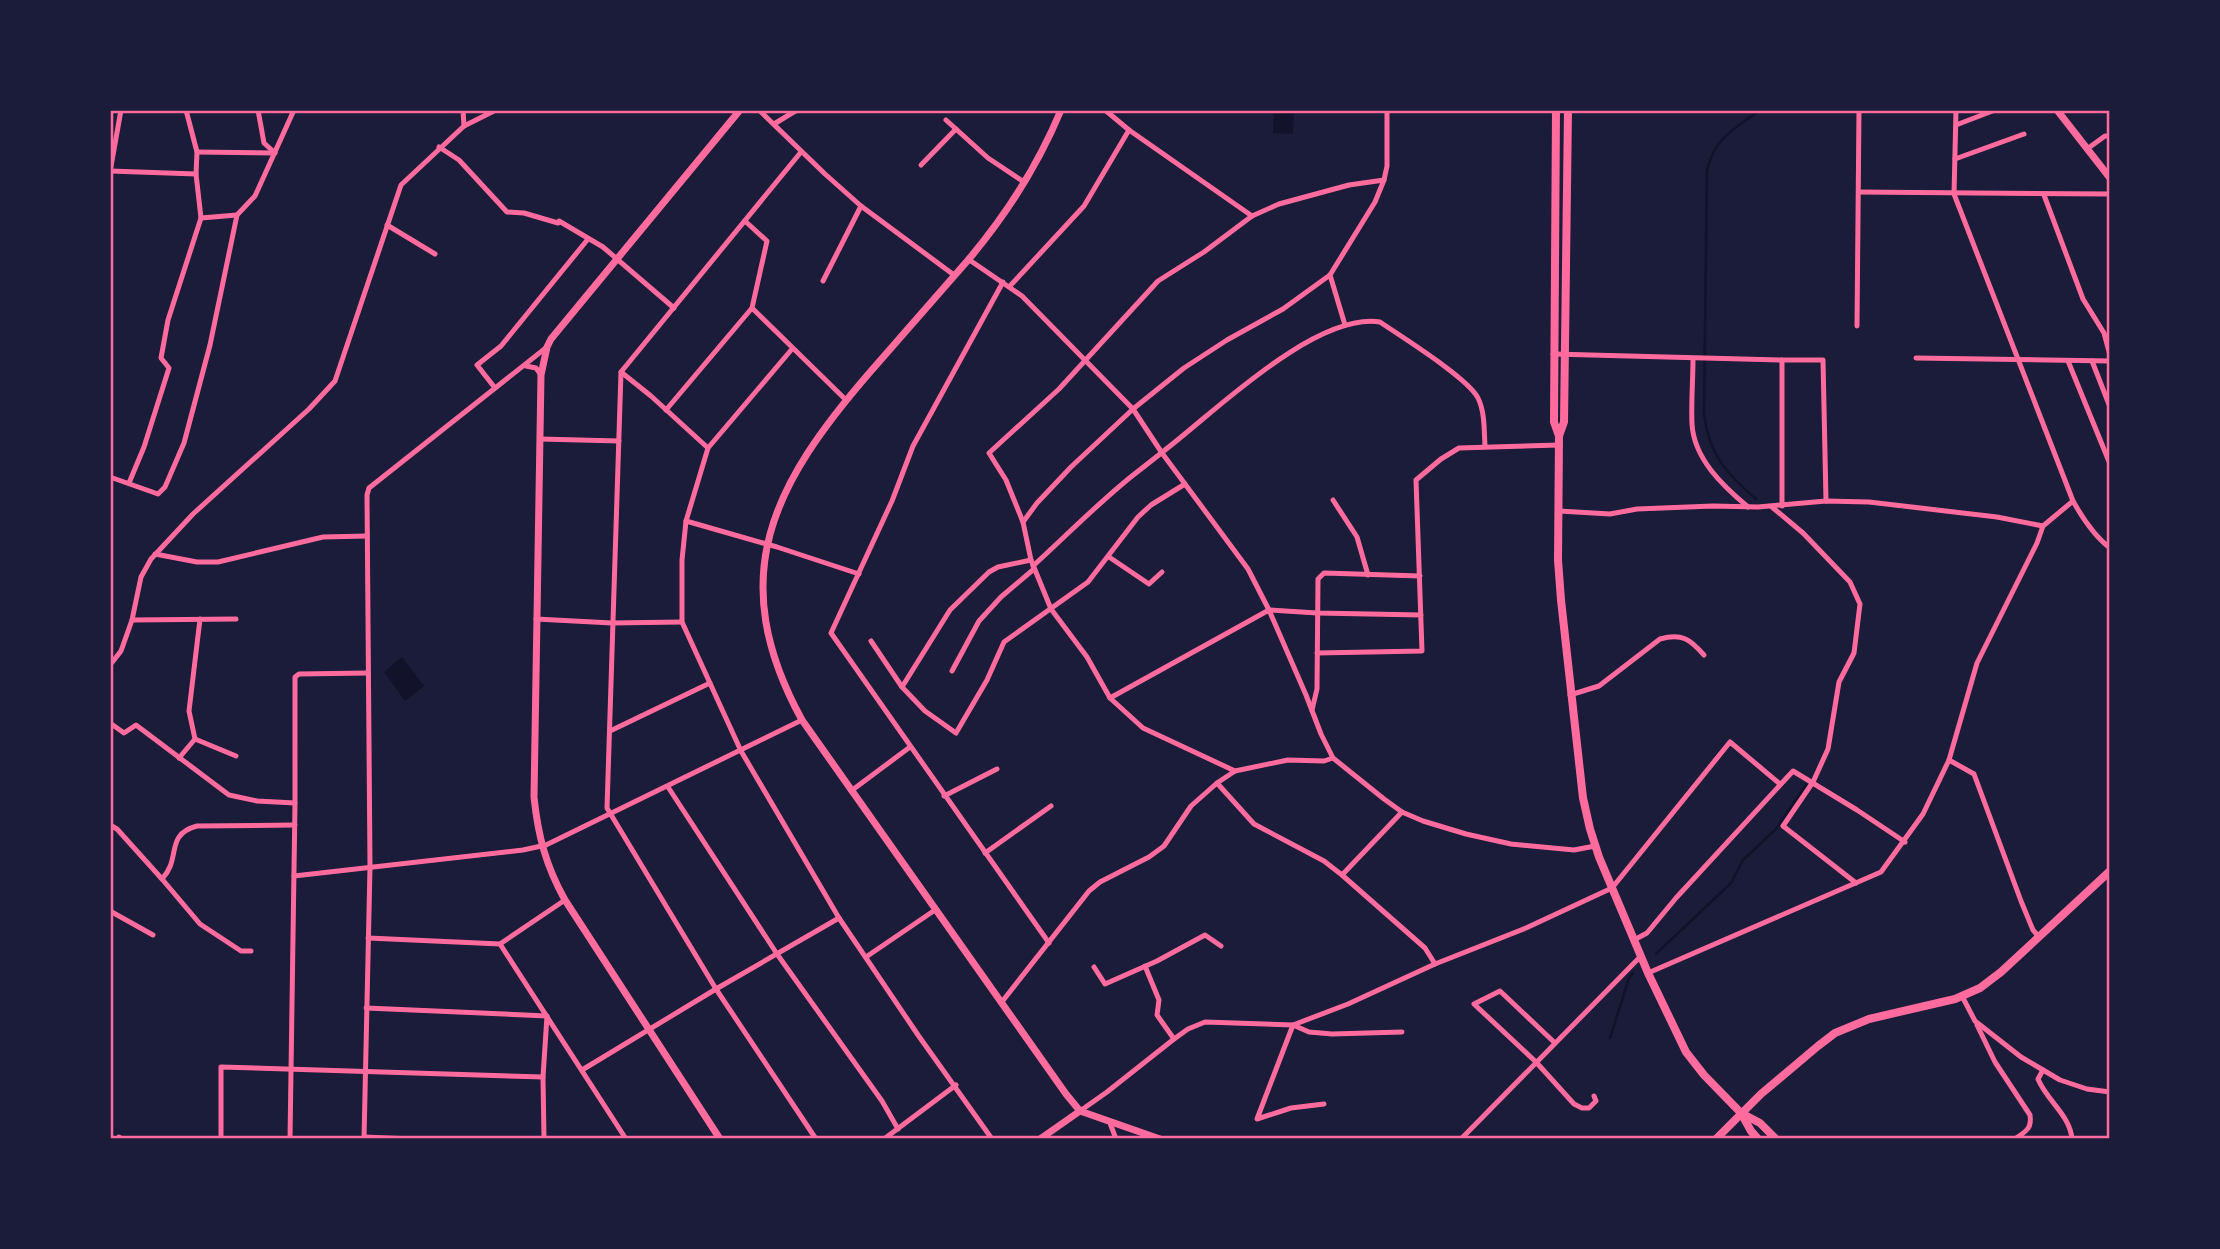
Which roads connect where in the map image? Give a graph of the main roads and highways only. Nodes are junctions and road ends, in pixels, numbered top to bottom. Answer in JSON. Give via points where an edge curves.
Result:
{"nodes":[{"id":1,"x":1556,"y":110,"type":"edge"},
{"id":2,"x":1568,"y":110,"type":"edge"},
{"id":3,"x":1559,"y":441,"type":"junction"},
{"id":4,"x":2110,"y":871,"type":"edge"},
{"id":5,"x":1741,"y":1113,"type":"junction"},
{"id":6,"x":1716,"y":1139,"type":"edge"},
{"id":7,"x":1758,"y":1139,"type":"edge"},
{"id":8,"x":1776,"y":1139,"type":"edge"}],
"edges":[{"from":1,"to":3,"type":"main road","via":[[1553,354],[1554,422]]},
{"from":2,"to":3,"type":"main road","via":[[1564,422]]},
{"from":3,"to":5,"type":"main road","via":[[1560,600],[1583,798],[1595,846],[1686,1052]]},
{"from":4,"to":5,"type":"main road","via":[[1992,979],[1962,996],[1869,1019],[1836,1033]]},
{"from":5,"to":6,"type":"main road"},
{"from":5,"to":7,"type":"main road"},
{"from":5,"to":8,"type":"main road"}]}
